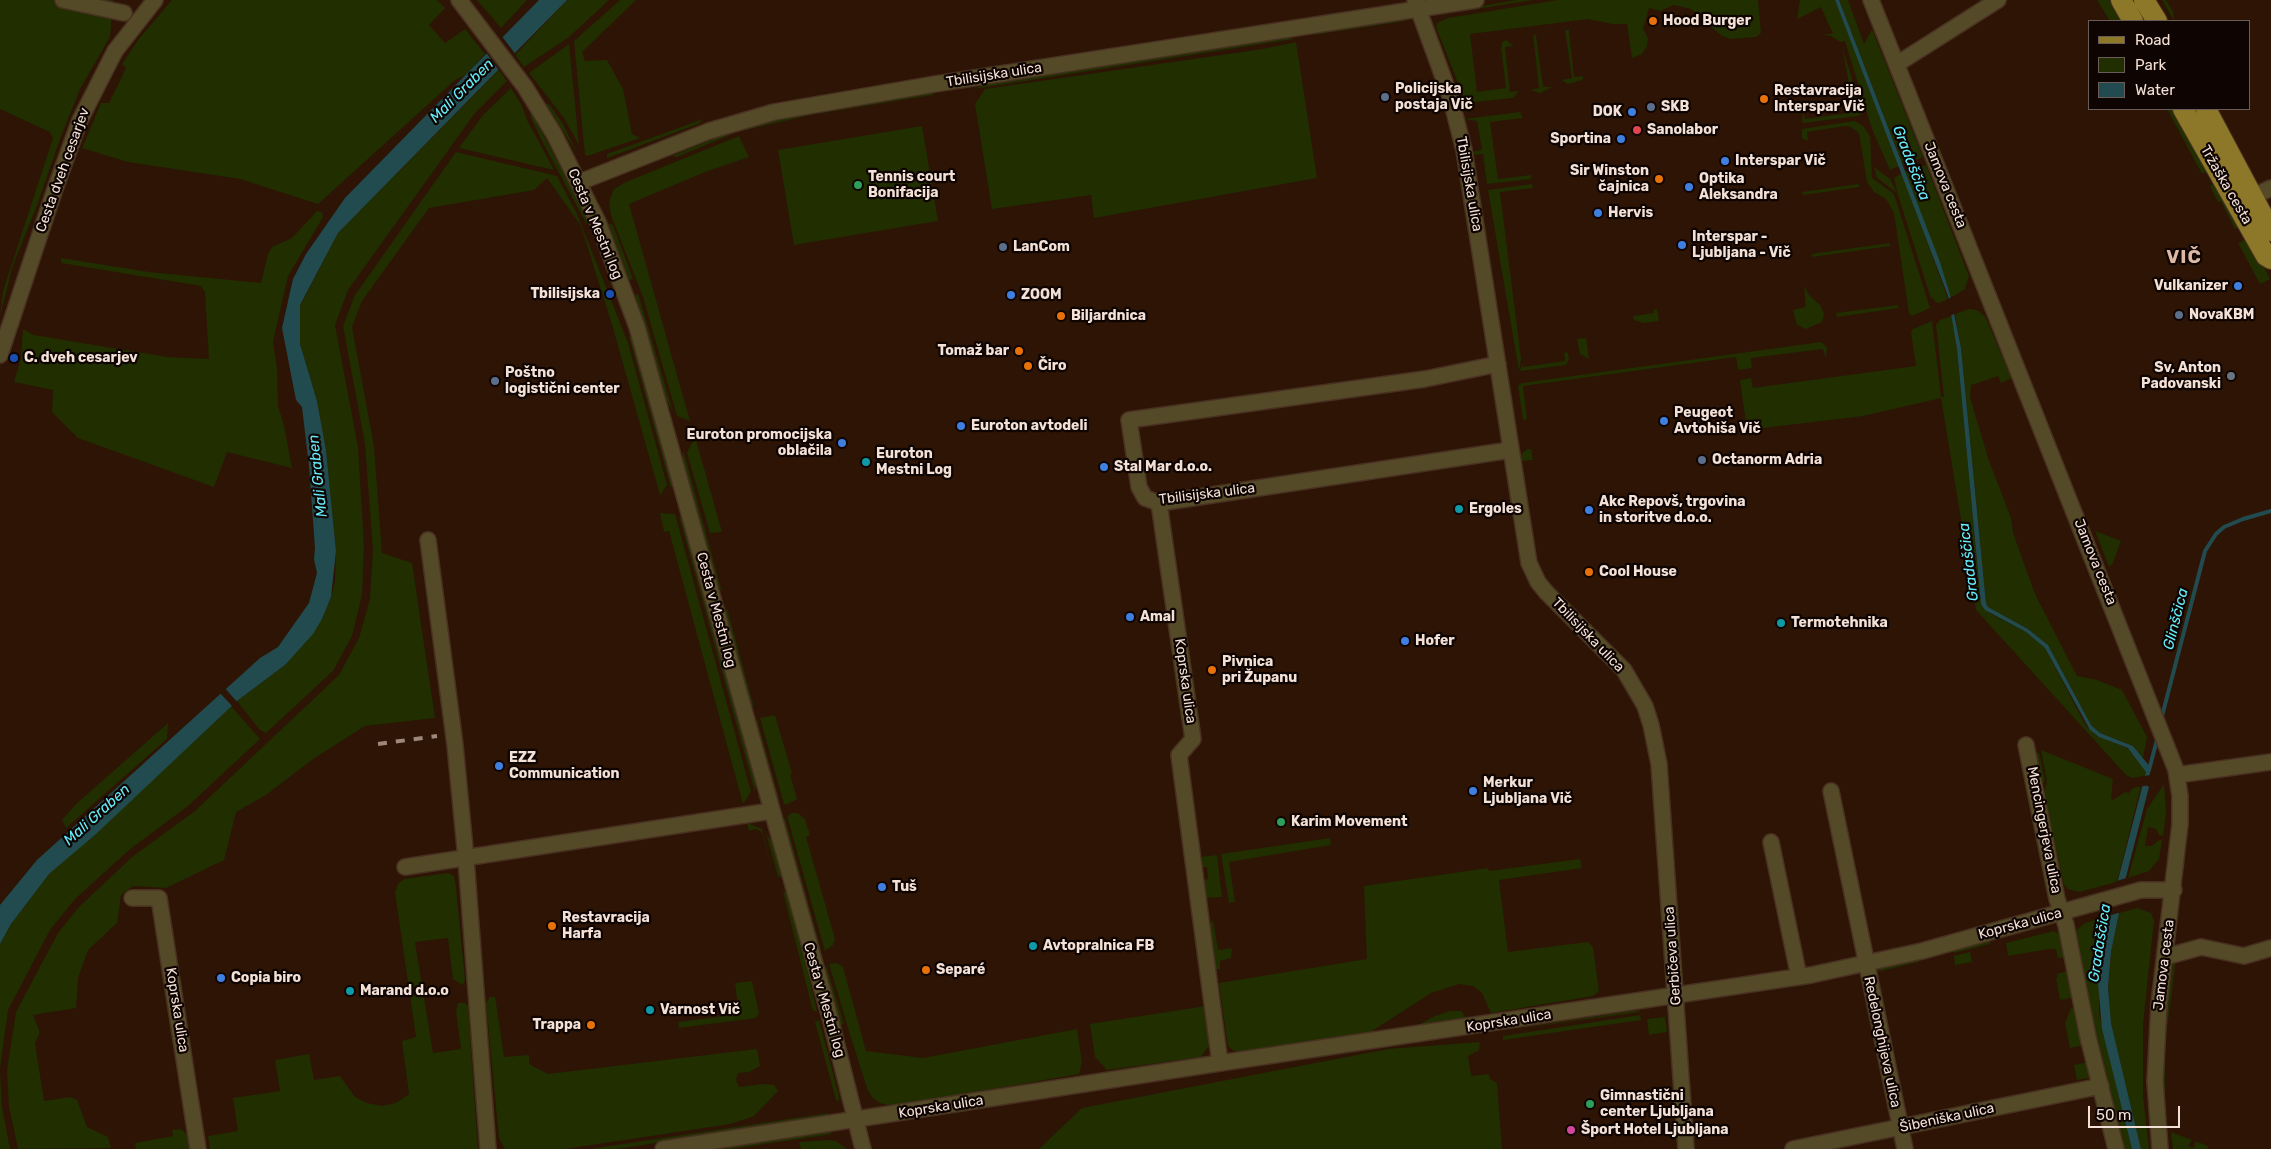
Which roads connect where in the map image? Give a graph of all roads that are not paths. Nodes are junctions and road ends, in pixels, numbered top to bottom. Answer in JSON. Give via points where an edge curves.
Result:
{"nodes":[{"id":1,"x":63,"y":0,"type":"edge"},
{"id":2,"x":155,"y":0,"type":"edge"},
{"id":3,"x":459,"y":0,"type":"edge"},
{"id":4,"x":1476,"y":0,"type":"edge"},
{"id":5,"x":1871,"y":0,"type":"edge"},
{"id":6,"x":1998,"y":0,"type":"edge"},
{"id":7,"x":2121,"y":0,"type":"edge"},
{"id":8,"x":2144,"y":0,"type":"edge"},
{"id":9,"x":1417,"y":5,"type":"edge"},
{"id":10,"x":122,"y":7,"type":"edge"},
{"id":11,"x":2132,"y":20,"type":"edge"},
{"id":12,"x":2155,"y":20,"type":"edge"},
{"id":13,"x":135,"y":24,"type":"junction"},
{"id":14,"x":1897,"y":64,"type":"junction"},
{"id":15,"x":2184,"y":110,"type":"edge"},
{"id":16,"x":2207,"y":110,"type":"edge"},
{"id":17,"x":580,"y":182,"type":"junction"},
{"id":18,"x":2254,"y":196,"type":"edge"},
{"id":19,"x":2271,"y":231,"type":"edge"},
{"id":20,"x":2271,"y":259,"type":"edge"},
{"id":21,"x":0,"y":356,"type":"edge"},
{"id":22,"x":1498,"y":364,"type":"junction"},
{"id":23,"x":1510,"y":446,"type":"junction"},
{"id":24,"x":1159,"y":503,"type":"junction"},
{"id":25,"x":428,"y":540,"type":"dead end"},
{"id":26,"x":2026,"y":745,"type":"dead end"},
{"id":27,"x":2271,"y":762,"type":"edge"},
{"id":28,"x":1659,"y":764,"type":"joint"},
{"id":29,"x":2177,"y":775,"type":"junction"},
{"id":30,"x":1831,"y":791,"type":"dead end"},
{"id":31,"x":771,"y":811,"type":"junction"},
{"id":32,"x":1771,"y":842,"type":"dead end"},
{"id":33,"x":466,"y":859,"type":"junction"},
{"id":34,"x":405,"y":867,"type":"dead end"},
{"id":35,"x":2174,"y":890,"type":"junction"},
{"id":36,"x":132,"y":898,"type":"dead end"},
{"id":37,"x":2062,"y":912,"type":"junction"},
{"id":38,"x":2271,"y":948,"type":"edge"},
{"id":39,"x":2165,"y":957,"type":"junction"},
{"id":40,"x":1866,"y":964,"type":"junction"},
{"id":41,"x":1798,"y":977,"type":"junction"},
{"id":42,"x":1676,"y":996,"type":"junction"},
{"id":43,"x":1220,"y":1063,"type":"junction"},
{"id":44,"x":2101,"y":1086,"type":"junction"},
{"id":45,"x":856,"y":1120,"type":"junction"},
{"id":46,"x":1900,"y":1128,"type":"junction"},
{"id":47,"x":198,"y":1149,"type":"edge"},
{"id":48,"x":488,"y":1149,"type":"edge"},
{"id":49,"x":663,"y":1149,"type":"edge"},
{"id":50,"x":863,"y":1149,"type":"edge"},
{"id":51,"x":1686,"y":1149,"type":"edge"},
{"id":52,"x":1793,"y":1149,"type":"edge"},
{"id":53,"x":1905,"y":1149,"type":"edge"},
{"id":54,"x":2116,"y":1149,"type":"edge"},
{"id":55,"x":2160,"y":1149,"type":"edge"}],
"edges":[{"from":1,"to":10,"type":"street"},
{"from":2,"to":13,"type":"street","name":"Cesta dveh cesarjev"},
{"from":3,"to":17,"type":"street","name":"Cesta v Mestni log","via":[[525,87]]},
{"from":4,"to":9,"type":"street","name":"Tbilisijska ulica"},
{"from":5,"to":14,"type":"street","name":"Jamova cesta"},
{"from":6,"to":14,"type":"street"},
{"from":7,"to":11,"type":"main road"},
{"from":8,"to":12,"type":"main road"},
{"from":9,"to":17,"type":"street","name":"Tbilisijska ulica","via":[[774,112],[709,131]]},
{"from":9,"to":22,"type":"street","name":"Tbilisijska ulica","via":[[1450,96],[1464,150]]},
{"from":10,"to":13,"type":"street"},
{"from":13,"to":21,"type":"street","name":"Cesta dveh cesarjev","via":[[107,65],[80,120]]},
{"from":14,"to":29,"type":"street","name":"Jamova cesta"},
{"from":15,"to":18,"type":"main road","name":"Tržaška cesta"},
{"from":16,"to":18,"type":"main road","name":"Tržaška cesta"},
{"from":17,"to":31,"type":"street","name":"Cesta v Mestni log","via":[[598,222],[644,350]]},
{"from":18,"to":19,"type":"main road","name":"Tržaška cesta"},
{"from":18,"to":20,"type":"main road","name":"Tržaška cesta","via":[[2266,256]]},
{"from":22,"to":23,"type":"street","name":"Tbilisijska ulica"},
{"from":22,"to":24,"type":"street","name":"Tbilisijska ulica","via":[[1425,378],[1128,420],[1139,487],[1145,498]]},
{"from":23,"to":24,"type":"street","name":"Tbilisijska ulica","via":[[1504,451]]},
{"from":23,"to":28,"type":"street","name":"Tbilisijska ulica","via":[[1526,546],[1534,574],[1566,614],[1624,670],[1644,706]]},
{"from":24,"to":43,"type":"street","name":"Koprska ulica","via":[[1193,739],[1178,755]]},
{"from":25,"to":33,"type":"street","via":[[455,745]]},
{"from":26,"to":37,"type":"street","name":"Mencingerjeva ulica"},
{"from":27,"to":29,"type":"street"},
{"from":28,"to":42,"type":"street","name":"Gerbičeva ulica"},
{"from":29,"to":35,"type":"street","name":"Jamova cesta","via":[[2181,808]]},
{"from":30,"to":40,"type":"street"},
{"from":31,"to":33,"type":"street","via":[[608,834]]},
{"from":31,"to":45,"type":"street","name":"Cesta v Mestni log","via":[[832,1023]]},
{"from":32,"to":41,"type":"street"},
{"from":33,"to":34,"type":"street"},
{"from":33,"to":48,"type":"street"},
{"from":35,"to":37,"type":"street","name":"Koprska ulica","via":[[2141,890]]},
{"from":35,"to":39,"type":"street","name":"Jamova cesta"},
{"from":36,"to":47,"type":"street","name":"Koprska ulica","via":[[159,898]]},
{"from":37,"to":40,"type":"street","name":"Koprska ulica"},
{"from":37,"to":44,"type":"street","name":"Mencingerjeva ulica"},
{"from":38,"to":39,"type":"street","via":[[2244,956],[2201,947]]},
{"from":39,"to":55,"type":"street","name":"Jamova cesta","via":[[2155,1081]]},
{"from":40,"to":41,"type":"street","name":"Koprska ulica"},
{"from":40,"to":46,"type":"street","name":"Redelonghijeva ulica"},
{"from":41,"to":42,"type":"street","name":"Koprska ulica"},
{"from":42,"to":43,"type":"street","name":"Koprska ulica"},
{"from":42,"to":51,"type":"street","name":"Gerbičeva ulica"},
{"from":43,"to":45,"type":"street","name":"Koprska ulica"},
{"from":44,"to":46,"type":"street","name":"Šibeniška ulica"},
{"from":44,"to":54,"type":"street","name":"Mencingerjeva ulica"},
{"from":45,"to":49,"type":"street","name":"Koprska ulica"},
{"from":45,"to":50,"type":"street","name":"Cesta v Mestni log"},
{"from":46,"to":52,"type":"street","name":"Šibeniška ulica"},
{"from":46,"to":53,"type":"street","name":"Redelonghijeva ulica"}]}
